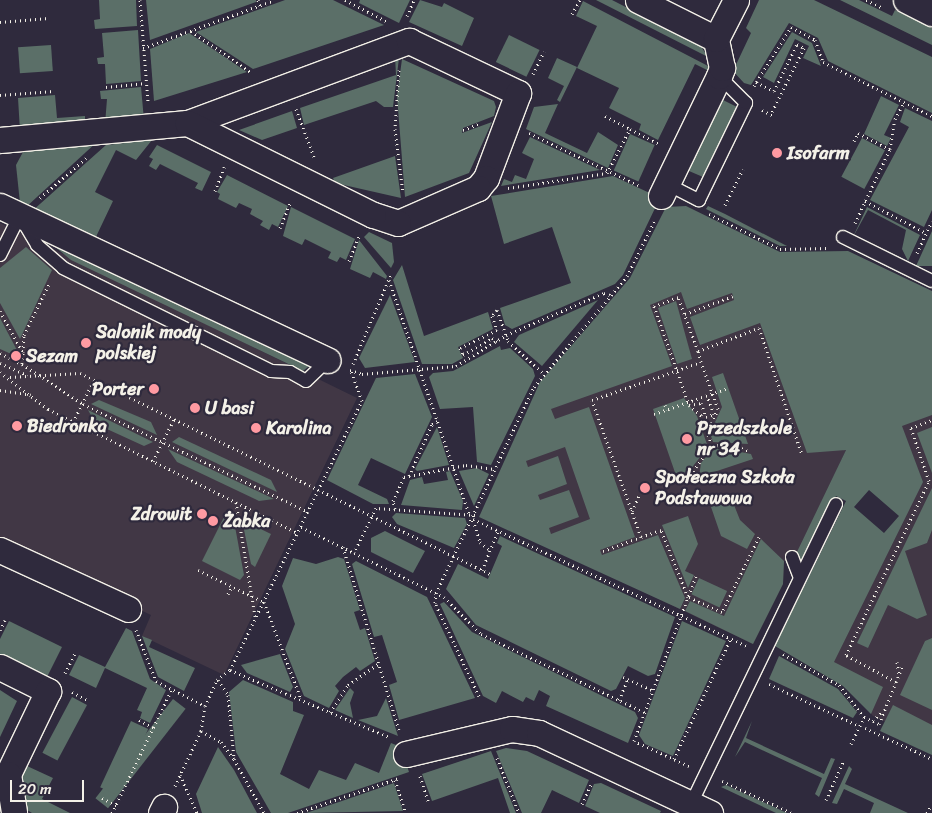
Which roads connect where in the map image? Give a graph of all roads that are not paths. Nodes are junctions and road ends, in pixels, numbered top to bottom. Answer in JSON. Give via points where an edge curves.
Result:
{"nodes":[{"id":1,"x":638,"y":0,"type":"edge"},
{"id":2,"x":736,"y":0,"type":"edge"},
{"id":3,"x":898,"y":6,"type":"edge"},
{"id":4,"x":932,"y":13,"type":"edge"},
{"id":5,"x":716,"y":39,"type":"junction"},
{"id":6,"x":719,"y":76,"type":"junction"},
{"id":7,"x":188,"y":123,"type":"junction"},
{"id":8,"x":0,"y":140,"type":"edge"},
{"id":9,"x":664,"y":190,"type":"joint"},
{"id":10,"x":10,"y":210,"type":"edge"},
{"id":11,"x":845,"y":238,"type":"road end"},
{"id":12,"x":0,"y":255,"type":"edge"},
{"id":13,"x":932,"y":281,"type":"edge"},
{"id":14,"x":328,"y":360,"type":"joint"},
{"id":15,"x":836,"y":504,"type":"dead end"},
{"id":16,"x":0,"y":550,"type":"edge"},
{"id":17,"x":792,"y":557,"type":"dead end"},
{"id":18,"x":800,"y":578,"type":"junction"},
{"id":19,"x":128,"y":609,"type":"road end"},
{"id":20,"x":0,"y":667,"type":"edge"},
{"id":21,"x":409,"y":756,"type":"road end"},
{"id":22,"x":700,"y":809,"type":"edge"},
{"id":23,"x":14,"y":813,"type":"edge"}],
"edges":[{"from":1,"to":5,"type":"street"},
{"from":2,"to":5,"type":"street"},
{"from":3,"to":4,"type":"street"},
{"from":5,"to":6,"type":"street","via":[[722,68]]},
{"from":6,"to":9,"type":"street"},
{"from":6,"to":9,"type":"lane","via":[[746,102],[699,200]]},
{"from":7,"to":7,"type":"street","via":[[410,41],[518,93],[510,124],[486,178],[478,188],[410,220],[385,220]]},
{"from":7,"to":8,"type":"street"},
{"from":10,"to":12,"type":"lane"},
{"from":10,"to":14,"type":"street"},
{"from":10,"to":14,"type":"lane","via":[[37,245],[58,264],[271,371],[290,372],[306,381]]},
{"from":11,"to":13,"type":"lane"},
{"from":15,"to":18,"type":"lane"},
{"from":16,"to":19,"type":"street"},
{"from":17,"to":18,"type":"lane"},
{"from":18,"to":22,"type":"lane"},
{"from":20,"to":23,"type":"street","via":[[48,691],[8,774]]},
{"from":21,"to":22,"type":"street","via":[[512,728],[540,733]]}]}
